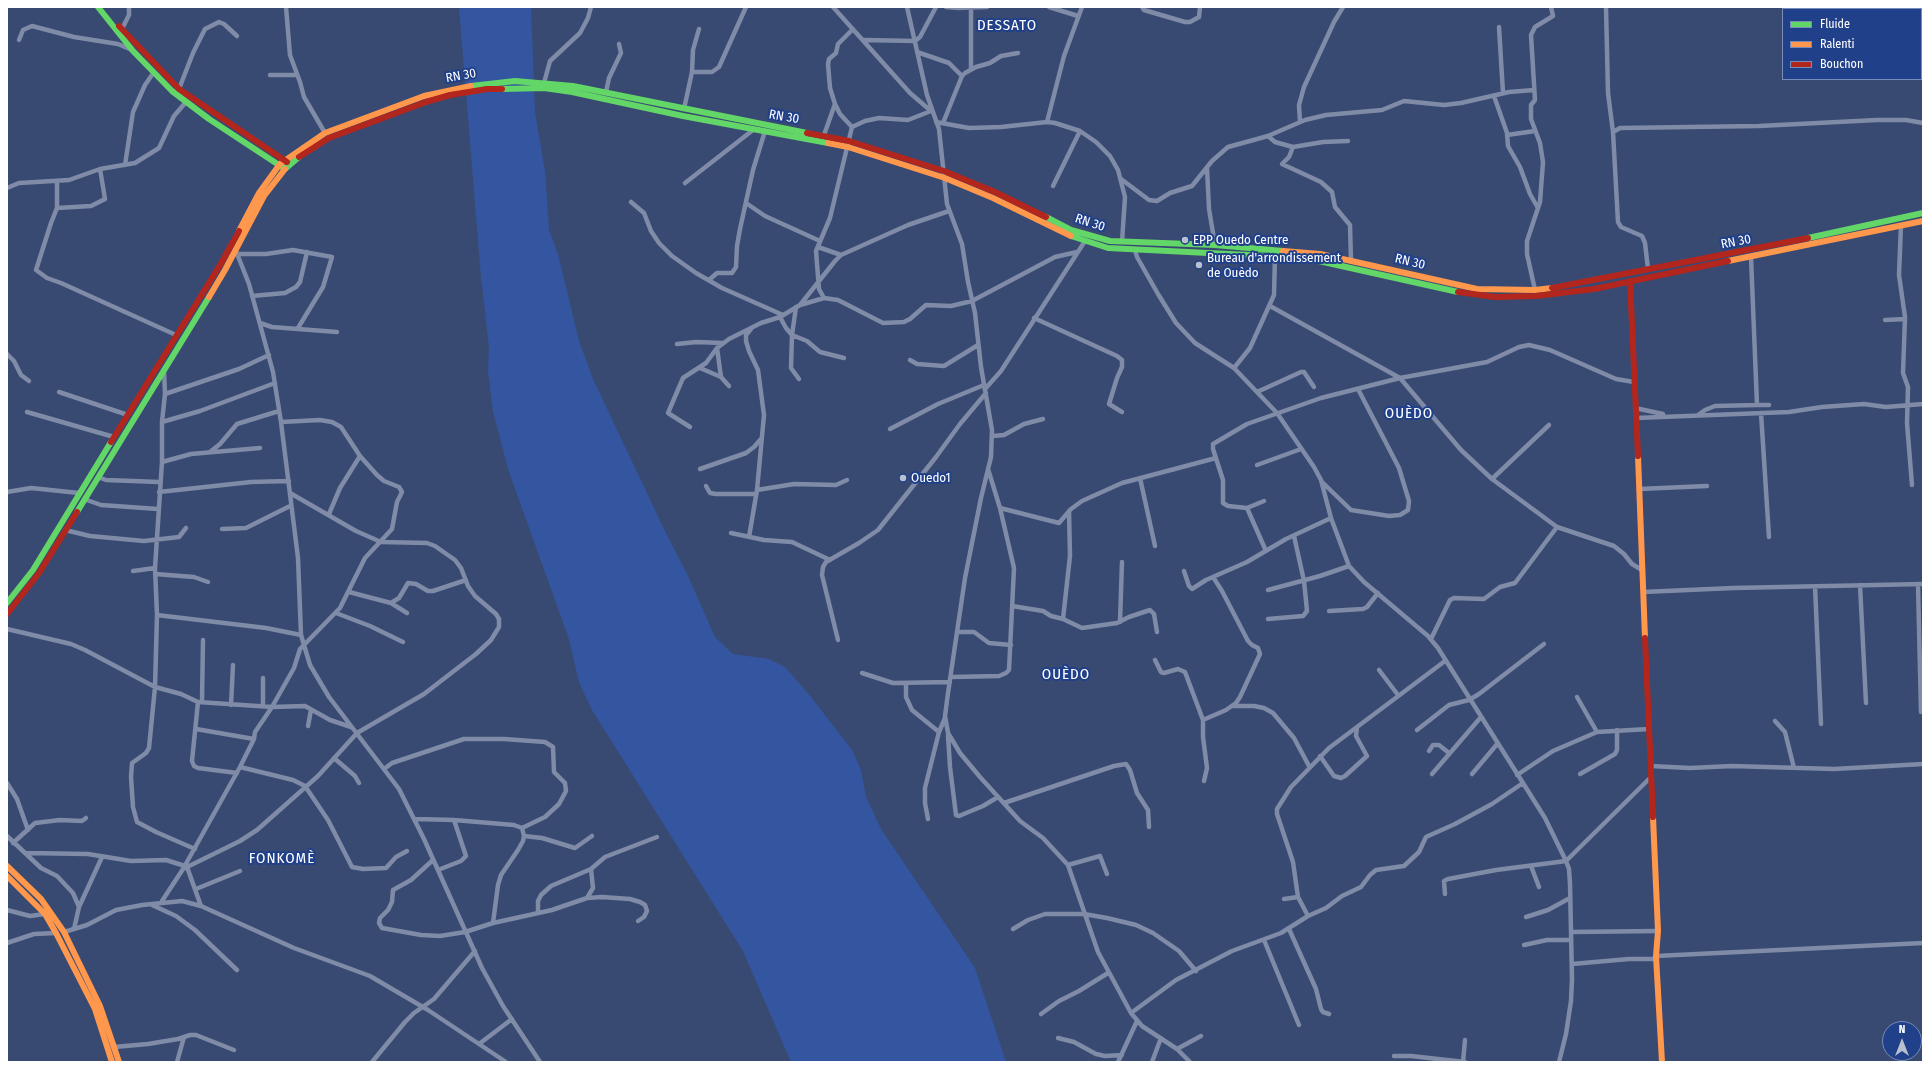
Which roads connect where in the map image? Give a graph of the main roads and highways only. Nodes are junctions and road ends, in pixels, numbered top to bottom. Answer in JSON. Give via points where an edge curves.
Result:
{"nodes":[{"id":1,"x":100,"y":8,"type":"edge"},
{"id":2,"x":849,"y":144,"type":"junction"},
{"id":3,"x":285,"y":164,"type":"junction"},
{"id":4,"x":1923,"y":213,"type":"edge"},
{"id":5,"x":1923,"y":221,"type":"edge"},
{"id":6,"x":1630,"y":281,"type":"junction"},
{"id":7,"x":10,"y":595,"type":"edge"},
{"id":8,"x":7,"y":603,"type":"edge"},
{"id":9,"x":7,"y":614,"type":"edge"},
{"id":10,"x":7,"y":866,"type":"edge"},
{"id":11,"x":7,"y":876,"type":"edge"},
{"id":12,"x":112,"y":1062,"type":"edge"},
{"id":13,"x":119,"y":1062,"type":"edge"},
{"id":14,"x":1662,"y":1062,"type":"edge"}],
"edges":[{"from":1,"to":3,"type":"main road","via":[[179,90]]},
{"from":1,"to":3,"type":"main road","via":[[134,51],[172,91],[209,119]]},
{"from":2,"to":3,"type":"main road","number":"RN 30","via":[[753,130],[572,92],[544,88],[487,89],[450,95],[391,114],[329,138]]},
{"from":2,"to":3,"type":"main road","name":"RN 30","number":"RN 30","via":[[824,135],[606,92],[515,81],[450,89],[417,98],[325,133]]},
{"from":2,"to":4,"type":"main road","name":"RN 30","number":"RN 30","via":[[944,171],[996,192],[1088,236],[1122,242],[1215,245],[1312,253],[1477,288],[1535,290],[1564,287]]},
{"from":2,"to":6,"type":"main road","number":"RN 30","via":[[945,178],[1069,235],[1108,248],[1275,256],[1319,261],[1440,289],[1495,297],[1564,294]]},
{"from":3,"to":7,"type":"main road","via":[[259,192],[220,265],[33,570]]},
{"from":3,"to":9,"type":"main road","via":[[264,196],[236,253],[84,500],[34,580]]},
{"from":5,"to":6,"type":"main road","number":"RN 30"},
{"from":6,"to":14,"type":"main road"},
{"from":7,"to":8,"type":"main road"},
{"from":10,"to":13,"type":"main road","via":[[41,900],[64,932],[100,1006]]},
{"from":11,"to":12,"type":"main road","via":[[45,914],[56,933],[94,1009]]}]}
